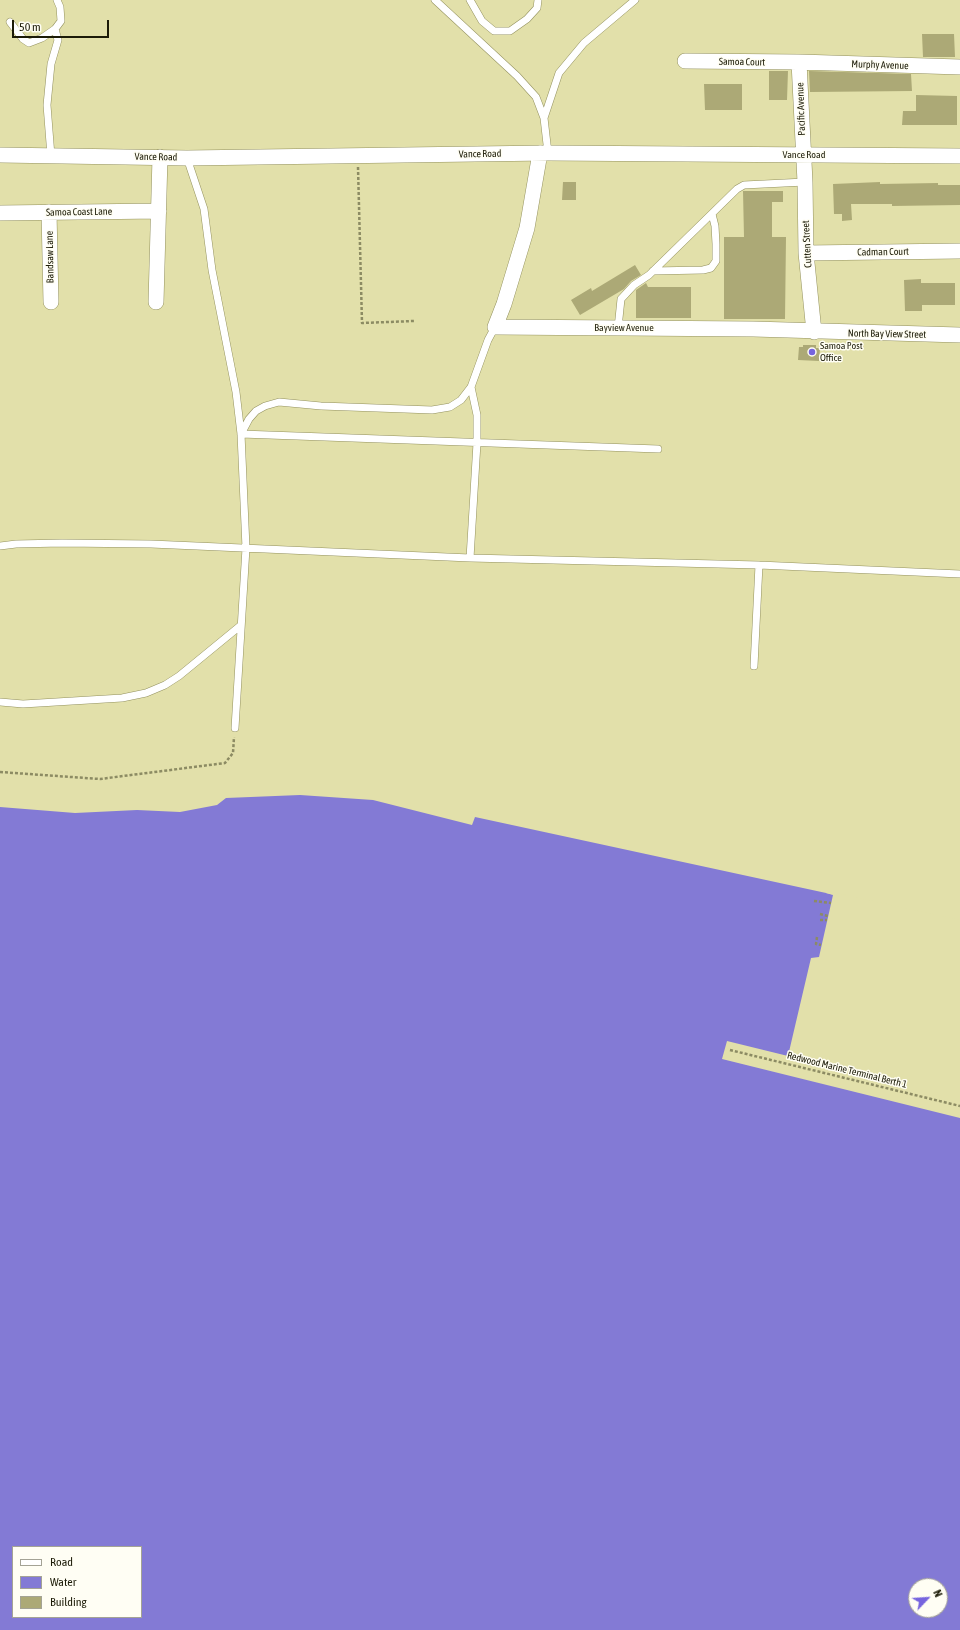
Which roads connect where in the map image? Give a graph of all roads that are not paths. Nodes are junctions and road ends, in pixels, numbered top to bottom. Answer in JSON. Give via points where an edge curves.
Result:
{"nodes":[{"id":1,"x":57,"y":0,"type":"edge"},
{"id":2,"x":435,"y":0,"type":"edge"},
{"id":3,"x":470,"y":0,"type":"edge"},
{"id":4,"x":538,"y":0,"type":"edge"},
{"id":5,"x":635,"y":0,"type":"edge"},
{"id":6,"x":10,"y":22,"type":"dead end"},
{"id":7,"x":55,"y":29,"type":"junction"},
{"id":8,"x":685,"y":61,"type":"dead end"},
{"id":9,"x":799,"y":62,"type":"junction"},
{"id":10,"x":960,"y":67,"type":"edge"},
{"id":11,"x":544,"y":118,"type":"junction"},
{"id":12,"x":544,"y":153,"type":"junction"},
{"id":13,"x":803,"y":155,"type":"junction"},
{"id":14,"x":0,"y":156,"type":"edge"},
{"id":15,"x":51,"y":156,"type":"junction"},
{"id":16,"x":960,"y":156,"type":"edge"},
{"id":17,"x":160,"y":157,"type":"junction"},
{"id":18,"x":187,"y":158,"type":"junction"},
{"id":19,"x":805,"y":182,"type":"junction"},
{"id":20,"x":159,"y":211,"type":"junction"},
{"id":21,"x":49,"y":212,"type":"junction"},
{"id":22,"x":0,"y":213,"type":"edge"},
{"id":23,"x":712,"y":214,"type":"junction"},
{"id":24,"x":960,"y":251,"type":"edge"},
{"id":25,"x":806,"y":253,"type":"junction"},
{"id":26,"x":653,"y":271,"type":"junction"},
{"id":27,"x":51,"y":302,"type":"dead end"},
{"id":28,"x":156,"y":302,"type":"dead end"},
{"id":29,"x":495,"y":327,"type":"junction"},
{"id":30,"x":618,"y":328,"type":"junction"},
{"id":31,"x":814,"y":332,"type":"junction"},
{"id":32,"x":960,"y":335,"type":"edge"},
{"id":33,"x":471,"y":387,"type":"junction"},
{"id":34,"x":241,"y":434,"type":"junction"},
{"id":35,"x":477,"y":443,"type":"junction"},
{"id":36,"x":658,"y":449,"type":"dead end"},
{"id":37,"x":0,"y":546,"type":"edge"},
{"id":38,"x":246,"y":548,"type":"junction"},
{"id":39,"x":470,"y":558,"type":"junction"},
{"id":40,"x":759,"y":565,"type":"junction"},
{"id":41,"x":960,"y":574,"type":"edge"},
{"id":42,"x":240,"y":626,"type":"junction"},
{"id":43,"x":754,"y":666,"type":"dead end"},
{"id":44,"x":0,"y":702,"type":"edge"},
{"id":45,"x":235,"y":728,"type":"road end"}],
"edges":[{"from":1,"to":7,"type":"lane","via":[[61,21]]},
{"from":2,"to":11,"type":"lane","via":[[536,97]]},
{"from":3,"to":4,"type":"lane","via":[[482,21],[494,30],[510,31],[537,8]]},
{"from":5,"to":11,"type":"lane","via":[[584,43],[559,73]]},
{"from":6,"to":7,"type":"lane","via":[[23,39],[29,42],[42,38]]},
{"from":7,"to":15,"type":"lane","via":[[58,40],[51,64],[46,105]]},
{"from":8,"to":9,"type":"street","name":"Samoa Court"},
{"from":9,"to":10,"type":"street","name":"Murphy Avenue"},
{"from":9,"to":13,"type":"street","name":"Pacific Avenue"},
{"from":11,"to":12,"type":"lane"},
{"from":12,"to":13,"type":"street","name":"Vance Road"},
{"from":12,"to":18,"type":"street","name":"Vance Road"},
{"from":12,"to":29,"type":"street","via":[[527,228]]},
{"from":13,"to":16,"type":"street","name":"Vance Road"},
{"from":13,"to":19,"type":"street","name":"Cutten Street"},
{"from":14,"to":15,"type":"street","name":"Vance Road"},
{"from":15,"to":17,"type":"street","name":"Vance Road"},
{"from":17,"to":18,"type":"street","name":"Vance Road"},
{"from":17,"to":20,"type":"street"},
{"from":18,"to":34,"type":"lane","via":[[204,209],[212,270],[236,392]]},
{"from":19,"to":23,"type":"lane","via":[[744,185]]},
{"from":19,"to":25,"type":"street","name":"Cutten Street"},
{"from":20,"to":21,"type":"street","name":"Samoa Coast Lane"},
{"from":20,"to":28,"type":"street"},
{"from":21,"to":22,"type":"street","name":"Samoa Coast Lane"},
{"from":21,"to":27,"type":"street","name":"Bandsaw Lane"},
{"from":23,"to":26,"type":"lane"},
{"from":23,"to":26,"type":"lane","via":[[716,261],[711,268]]},
{"from":24,"to":25,"type":"street","name":"Cadman Court"},
{"from":25,"to":31,"type":"street","name":"Cutten Street"},
{"from":26,"to":30,"type":"lane","via":[[621,299]]},
{"from":29,"to":30,"type":"street","name":"Bayview Avenue"},
{"from":29,"to":33,"type":"lane"},
{"from":30,"to":31,"type":"street","name":"Bayview Avenue"},
{"from":31,"to":32,"type":"street","name":"North Bay View Street"},
{"from":33,"to":34,"type":"lane","via":[[461,400],[450,407],[432,410],[279,402],[256,411]]},
{"from":33,"to":35,"type":"lane","via":[[477,415]]},
{"from":34,"to":35,"type":"lane"},
{"from":34,"to":38,"type":"lane"},
{"from":35,"to":36,"type":"lane"},
{"from":35,"to":39,"type":"lane"},
{"from":37,"to":38,"type":"lane","via":[[54,543]]},
{"from":38,"to":39,"type":"lane"},
{"from":38,"to":42,"type":"lane"},
{"from":39,"to":40,"type":"lane"},
{"from":40,"to":41,"type":"lane"},
{"from":40,"to":43,"type":"lane"},
{"from":42,"to":44,"type":"lane","via":[[179,676],[146,693],[122,698],[23,704]]},
{"from":42,"to":45,"type":"lane"}]}
